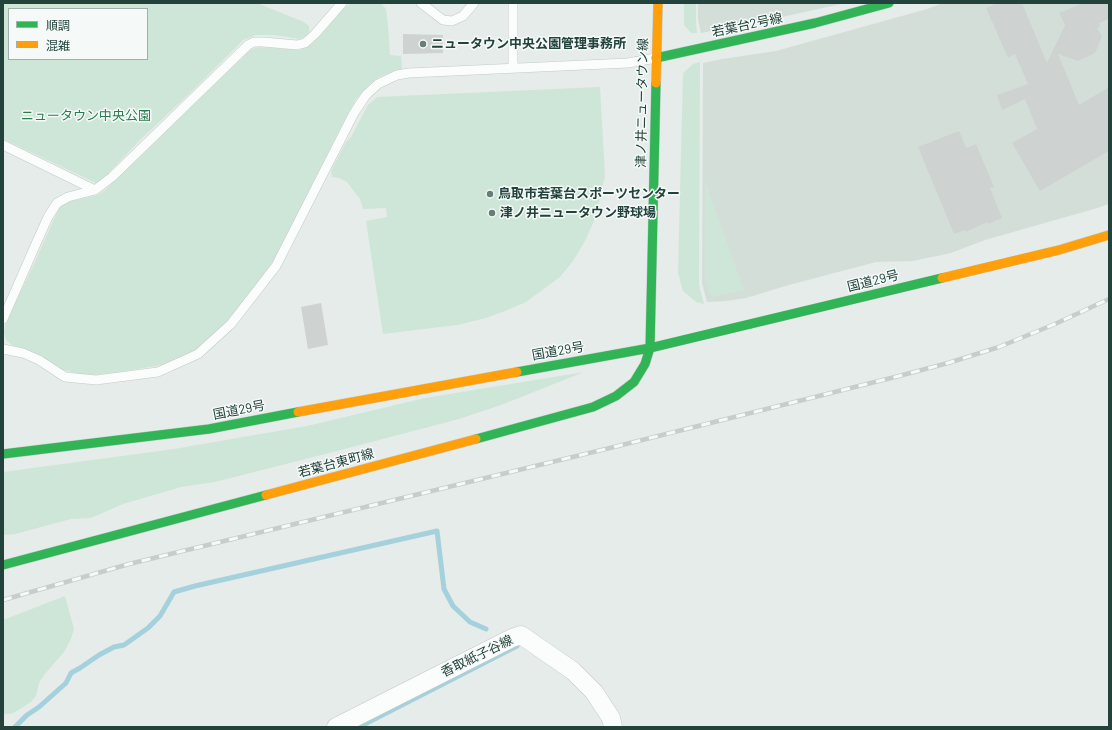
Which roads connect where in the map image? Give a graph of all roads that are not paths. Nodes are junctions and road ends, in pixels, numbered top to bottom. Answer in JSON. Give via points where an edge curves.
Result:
{"nodes":[{"id":1,"x":342,"y":3,"type":"edge"},
{"id":2,"x":421,"y":3,"type":"edge"},
{"id":3,"x":474,"y":3,"type":"edge"},
{"id":4,"x":513,"y":3,"type":"edge"},
{"id":5,"x":658,"y":3,"type":"edge"},
{"id":6,"x":889,"y":3,"type":"edge"},
{"id":7,"x":656,"y":58,"type":"junction"},
{"id":8,"x":513,"y":68,"type":"junction"},
{"id":9,"x":3,"y":145,"type":"edge"},
{"id":10,"x":95,"y":190,"type":"junction"},
{"id":11,"x":1109,"y":235,"type":"edge"},
{"id":12,"x":3,"y":319,"type":"edge"},
{"id":13,"x":650,"y":348,"type":"junction"},
{"id":14,"x":3,"y":349,"type":"edge"},
{"id":15,"x":3,"y":454,"type":"edge"},
{"id":16,"x":3,"y":565,"type":"edge"},
{"id":17,"x":336,"y":727,"type":"edge"},
{"id":18,"x":613,"y":727,"type":"edge"}],
"edges":[{"from":1,"to":10,"type":"lane","via":[[305,43],[297,45],[254,42],[248,45],[112,177]]},
{"from":2,"to":3,"type":"lane","via":[[443,20],[452,21],[463,16]]},
{"from":4,"to":8,"type":"lane"},
{"from":5,"to":7,"type":"main road","name":"津ノ井ニュータウン線"},
{"from":6,"to":7,"type":"main road","name":"若葉台2号線","via":[[815,23]]},
{"from":7,"to":8,"type":"lane","via":[[628,63]]},
{"from":7,"to":13,"type":"main road","name":"津ノ井ニュータウン線"},
{"from":8,"to":14,"type":"lane","via":[[409,73],[397,75],[378,84],[366,95],[354,113],[276,266],[231,324],[198,354],[158,372],[96,380],[65,377],[39,360],[23,353]]},
{"from":9,"to":10,"type":"lane"},
{"from":10,"to":12,"type":"lane","via":[[68,197],[57,203],[48,217]]},
{"from":11,"to":13,"type":"main road","name":"国道29号","via":[[1059,250]]},
{"from":13,"to":15,"type":"main road","name":"国道29号","via":[[209,429]]},
{"from":13,"to":16,"type":"main road","name":"若葉台東町線","via":[[645,364],[634,382],[616,396],[593,407]]},
{"from":17,"to":18,"type":"street","name":"香取紙子谷線","via":[[521,635],[573,671],[594,692],[611,718]]}]}
